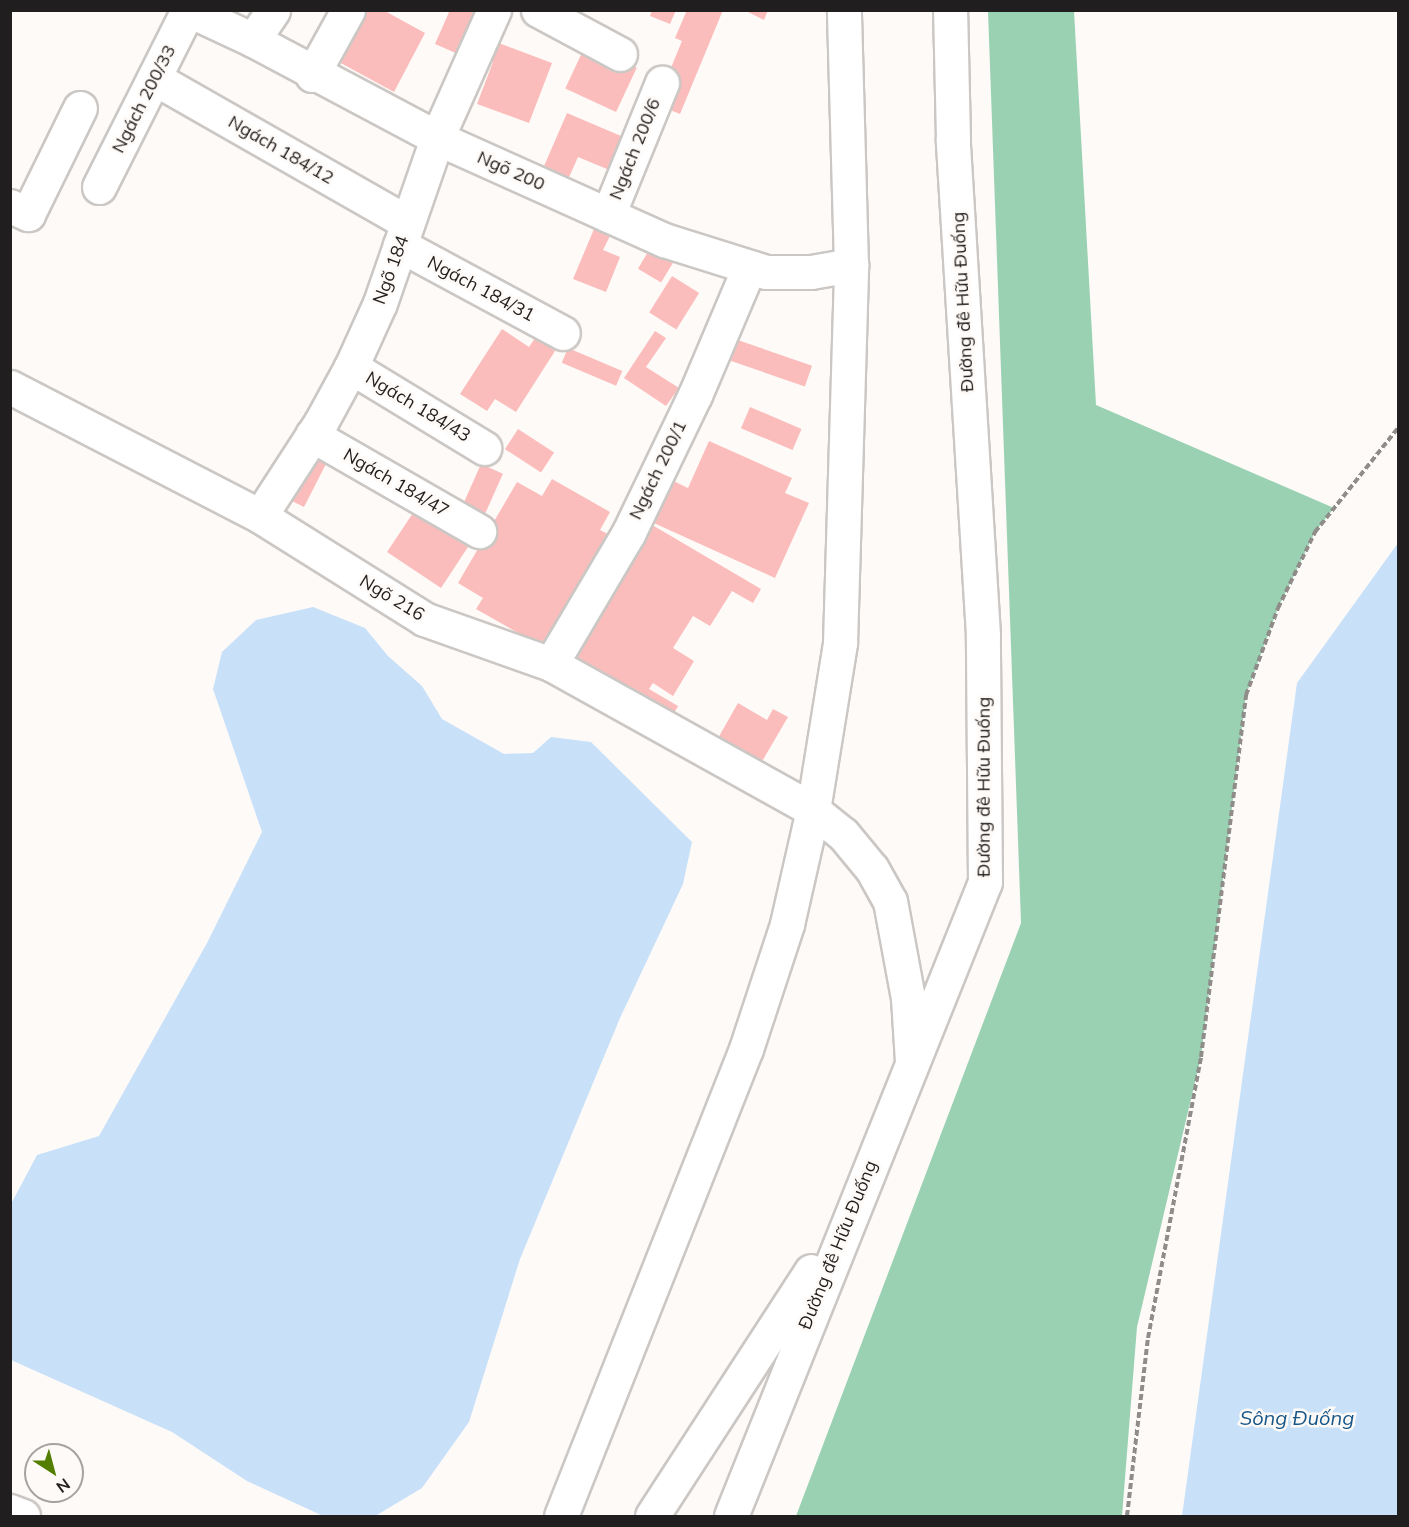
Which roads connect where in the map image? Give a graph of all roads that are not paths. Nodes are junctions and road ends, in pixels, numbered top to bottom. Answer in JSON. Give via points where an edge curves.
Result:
{"nodes":[{"id":1,"x":188,"y":10,"type":"edge"},
{"id":2,"x":273,"y":10,"type":"edge"},
{"id":3,"x":348,"y":10,"type":"edge"},
{"id":4,"x":494,"y":10,"type":"edge"},
{"id":5,"x":538,"y":10,"type":"edge"},
{"id":6,"x":844,"y":10,"type":"edge"},
{"id":7,"x":950,"y":10,"type":"edge"},
{"id":8,"x":253,"y":40,"type":"junction"},
{"id":9,"x":620,"y":54,"type":"dead end"},
{"id":10,"x":312,"y":75,"type":"junction"},
{"id":11,"x":154,"y":78,"type":"junction"},
{"id":12,"x":662,"y":83,"type":"dead end"},
{"id":13,"x":80,"y":108,"type":"dead end"},
{"id":14,"x":437,"y":138,"type":"junction"},
{"id":15,"x":99,"y":187,"type":"dead end"},
{"id":16,"x":10,"y":206,"type":"edge"},
{"id":17,"x":608,"y":215,"type":"junction"},
{"id":18,"x":404,"y":234,"type":"junction"},
{"id":19,"x":851,"y":265,"type":"junction"},
{"id":20,"x":749,"y":268,"type":"junction"},
{"id":21,"x":563,"y":333,"type":"dead end"},
{"id":22,"x":351,"y":367,"type":"junction"},
{"id":23,"x":10,"y":387,"type":"edge"},
{"id":24,"x":312,"y":435,"type":"junction"},
{"id":25,"x":484,"y":448,"type":"dead end"},
{"id":26,"x":260,"y":516,"type":"junction"},
{"id":27,"x":479,"y":531,"type":"dead end"},
{"id":28,"x":551,"y":664,"type":"junction"},
{"id":29,"x":813,"y":810,"type":"junction"},
{"id":30,"x":912,"y":1062,"type":"junction"},
{"id":31,"x":854,"y":1204,"type":"junction"},
{"id":32,"x":10,"y":1511,"type":"edge"},
{"id":33,"x":23,"y":1516,"type":"edge"},
{"id":34,"x":561,"y":1516,"type":"edge"},
{"id":35,"x":652,"y":1516,"type":"edge"},
{"id":36,"x":731,"y":1516,"type":"edge"}],
"edges":[{"from":1,"to":8,"type":"street","name":"Ngõ 200"},
{"from":1,"to":11,"type":"street","name":"Ngách 200/33"},
{"from":2,"to":8,"type":"street"},
{"from":3,"to":10,"type":"street"},
{"from":4,"to":14,"type":"street","name":"Ngõ 184"},
{"from":5,"to":9,"type":"street"},
{"from":6,"to":19,"type":"street"},
{"from":7,"to":30,"type":"street","name":"Đường đê Hữu Đuống","via":[[954,150],[983,636],[985,882]]},
{"from":8,"to":10,"type":"street","name":"Ngõ 200"},
{"from":10,"to":14,"type":"street","name":"Ngõ 200"},
{"from":11,"to":15,"type":"street","name":"Ngách 200/33"},
{"from":11,"to":18,"type":"street","name":"Ngách 184/12"},
{"from":12,"to":17,"type":"street","name":"Ngách 200/6"},
{"from":13,"to":16,"type":"street","via":[[28,214]]},
{"from":14,"to":17,"type":"street","name":"Ngõ 200"},
{"from":14,"to":18,"type":"street","name":"Ngõ 184"},
{"from":17,"to":20,"type":"street","name":"Ngõ 200","via":[[664,240]]},
{"from":18,"to":21,"type":"street","name":"Ngách 184/31"},
{"from":18,"to":22,"type":"street","name":"Ngõ 184"},
{"from":19,"to":20,"type":"street","name":"Ngõ 200","via":[[811,272]]},
{"from":19,"to":29,"type":"street","via":[[840,642]]},
{"from":20,"to":28,"type":"street","name":"Ngách 200/1","via":[[695,395],[628,534]]},
{"from":22,"to":24,"type":"street","name":"Ngõ 184"},
{"from":22,"to":25,"type":"street","name":"Ngách 184/43"},
{"from":23,"to":26,"type":"street","name":"Ngõ 216"},
{"from":24,"to":26,"type":"street","name":"Ngõ 184"},
{"from":24,"to":27,"type":"street","name":"Ngách 184/47"},
{"from":26,"to":28,"type":"street","name":"Ngõ 216","via":[[424,619]]},
{"from":28,"to":29,"type":"street","name":"Ngõ 216"},
{"from":29,"to":30,"type":"street","name":"Ngõ 216","via":[[843,834],[872,868],[890,902],[908,998]]},
{"from":29,"to":34,"type":"street","via":[[787,924],[746,1049]]},
{"from":30,"to":31,"type":"street","name":"Đường đê Hữu Đuống"},
{"from":31,"to":35,"type":"street"},
{"from":31,"to":36,"type":"street","name":"Đường đê Hữu Đuống"},
{"from":32,"to":33,"type":"street"}]}
